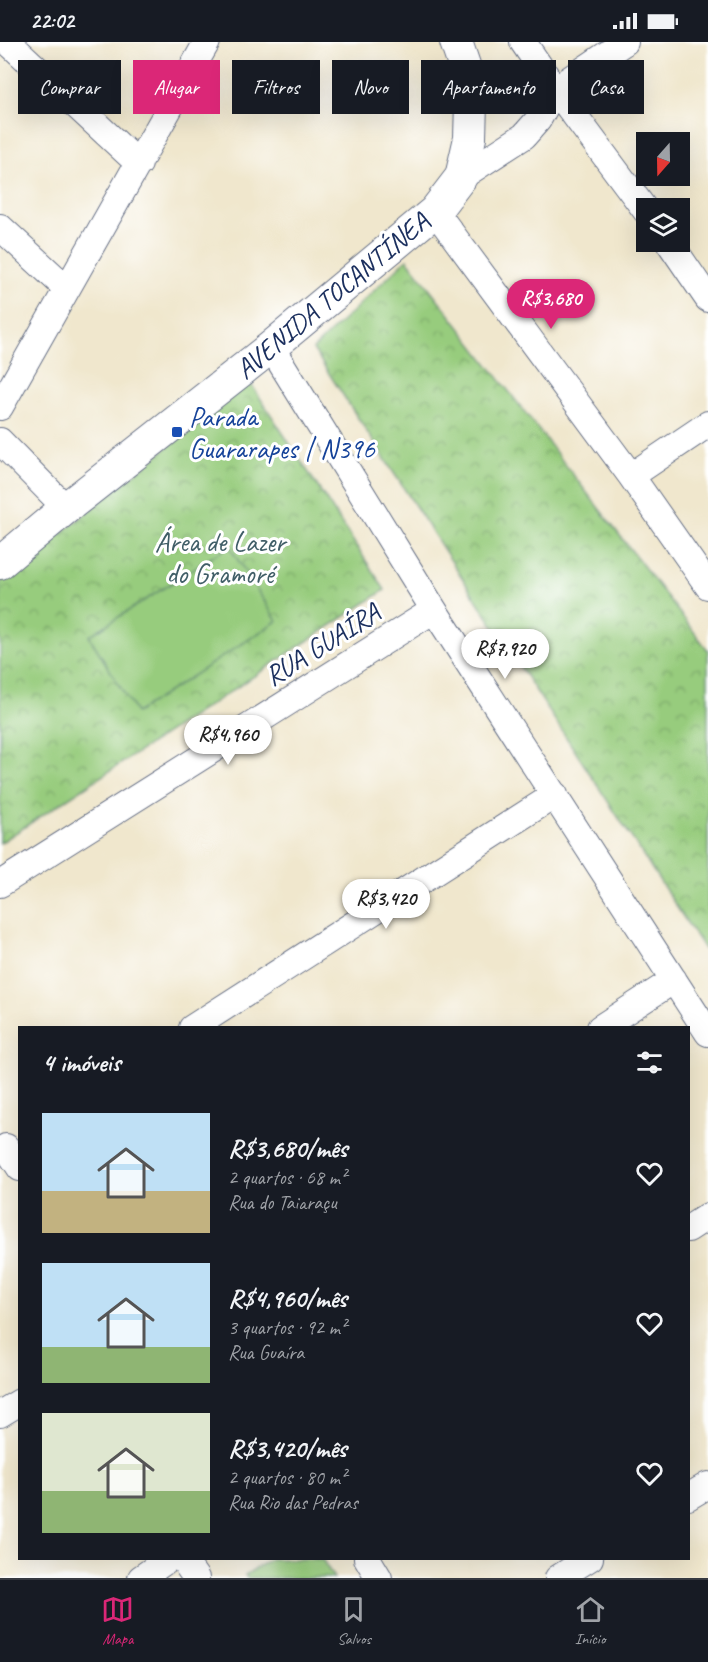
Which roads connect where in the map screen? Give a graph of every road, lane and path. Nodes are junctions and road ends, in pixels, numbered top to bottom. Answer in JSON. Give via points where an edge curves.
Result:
{"nodes":[{"id":1,"x":8,"y":42,"type":"edge"},
{"id":2,"x":207,"y":42,"type":"edge"},
{"id":3,"x":523,"y":42,"type":"edge"},
{"id":4,"x":625,"y":42,"type":"edge"},
{"id":5,"x":457,"y":44,"type":"edge"},
{"id":6,"x":535,"y":60,"type":"edge"},
{"id":7,"x":556,"y":88,"type":"edge"},
{"id":8,"x":556,"y":90,"type":"edge"},
{"id":9,"x":541,"y":114,"type":"edge"},
{"id":10,"x":139,"y":164,"type":"junction"},
{"id":11,"x":461,"y":177,"type":"junction"},
{"id":12,"x":636,"y":198,"type":"edge"},
{"id":13,"x":435,"y":211,"type":"junction"},
{"id":14,"x":0,"y":227,"type":"edge"},
{"id":15,"x":676,"y":252,"type":"edge"},
{"id":16,"x":66,"y":288,"type":"junction"},
{"id":17,"x":708,"y":299,"type":"edge"},
{"id":18,"x":271,"y":347,"type":"junction"},
{"id":19,"x":0,"y":407,"type":"edge"},
{"id":20,"x":708,"y":424,"type":"edge"},
{"id":21,"x":0,"y":441,"type":"edge"},
{"id":22,"x":631,"y":476,"type":"junction"},
{"id":23,"x":66,"y":508,"type":"junction"},
{"id":24,"x":0,"y":563,"type":"edge"},
{"id":25,"x":708,"y":586,"type":"edge"},
{"id":26,"x":434,"y":610,"type":"junction"},
{"id":27,"x":555,"y":795,"type":"junction"},
{"id":28,"x":0,"y":884,"type":"edge"},
{"id":29,"x":674,"y":980,"type":"junction"},
{"id":30,"x":195,"y":1026,"type":"edge"},
{"id":31,"x":603,"y":1026,"type":"edge"},
{"id":32,"x":708,"y":1033,"type":"edge"},
{"id":33,"x":708,"y":1216,"type":"edge"},
{"id":34,"x":690,"y":1227,"type":"edge"},
{"id":35,"x":18,"y":1403,"type":"edge"},
{"id":36,"x":0,"y":1414,"type":"edge"},
{"id":37,"x":708,"y":1485,"type":"edge"},
{"id":38,"x":690,"y":1496,"type":"edge"},
{"id":39,"x":167,"y":1560,"type":"edge"},
{"id":40,"x":183,"y":1560,"type":"edge"},
{"id":41,"x":369,"y":1560,"type":"edge"},
{"id":42,"x":587,"y":1560,"type":"edge"},
{"id":43,"x":141,"y":1578,"type":"edge"},
{"id":44,"x":196,"y":1578,"type":"edge"},
{"id":45,"x":379,"y":1578,"type":"edge"},
{"id":46,"x":558,"y":1578,"type":"edge"}],
"edges":[{"from":1,"to":10,"type":"street"},
{"from":2,"to":10,"type":"street"},
{"from":3,"to":6,"type":"street"},
{"from":4,"to":7,"type":"street"},
{"from":5,"to":11,"type":"main road","via":[[471,102],[470,138]]},
{"from":8,"to":12,"type":"street"},
{"from":9,"to":11,"type":"street","via":[[524,136]]},
{"from":10,"to":16,"type":"street"},
{"from":11,"to":13,"type":"main road","name":"AVENIDA TOCANTÍNEA"},
{"from":13,"to":18,"type":"main road","name":"AVENIDA TOCANTÍNEA"},
{"from":13,"to":22,"type":"street"},
{"from":14,"to":16,"type":"street"},
{"from":15,"to":17,"type":"street"},
{"from":16,"to":19,"type":"street"},
{"from":18,"to":23,"type":"main road","name":"AVENIDA TOCANTÍNEA"},
{"from":18,"to":26,"type":"street"},
{"from":20,"to":22,"type":"street"},
{"from":21,"to":23,"type":"street"},
{"from":22,"to":25,"type":"street"},
{"from":23,"to":24,"type":"main road","name":"AVENIDA TOCANTÍNEA"},
{"from":26,"to":27,"type":"street"},
{"from":26,"to":28,"type":"street","name":"RUA GUAÍRA"},
{"from":27,"to":29,"type":"street"},
{"from":27,"to":30,"type":"street"},
{"from":29,"to":31,"type":"street"},
{"from":29,"to":32,"type":"street"},
{"from":33,"to":34,"type":"street"},
{"from":35,"to":36,"type":"street"},
{"from":37,"to":38,"type":"street"},
{"from":39,"to":43,"type":"street"},
{"from":40,"to":44,"type":"street"},
{"from":41,"to":45,"type":"street"},
{"from":42,"to":46,"type":"street"}]}
